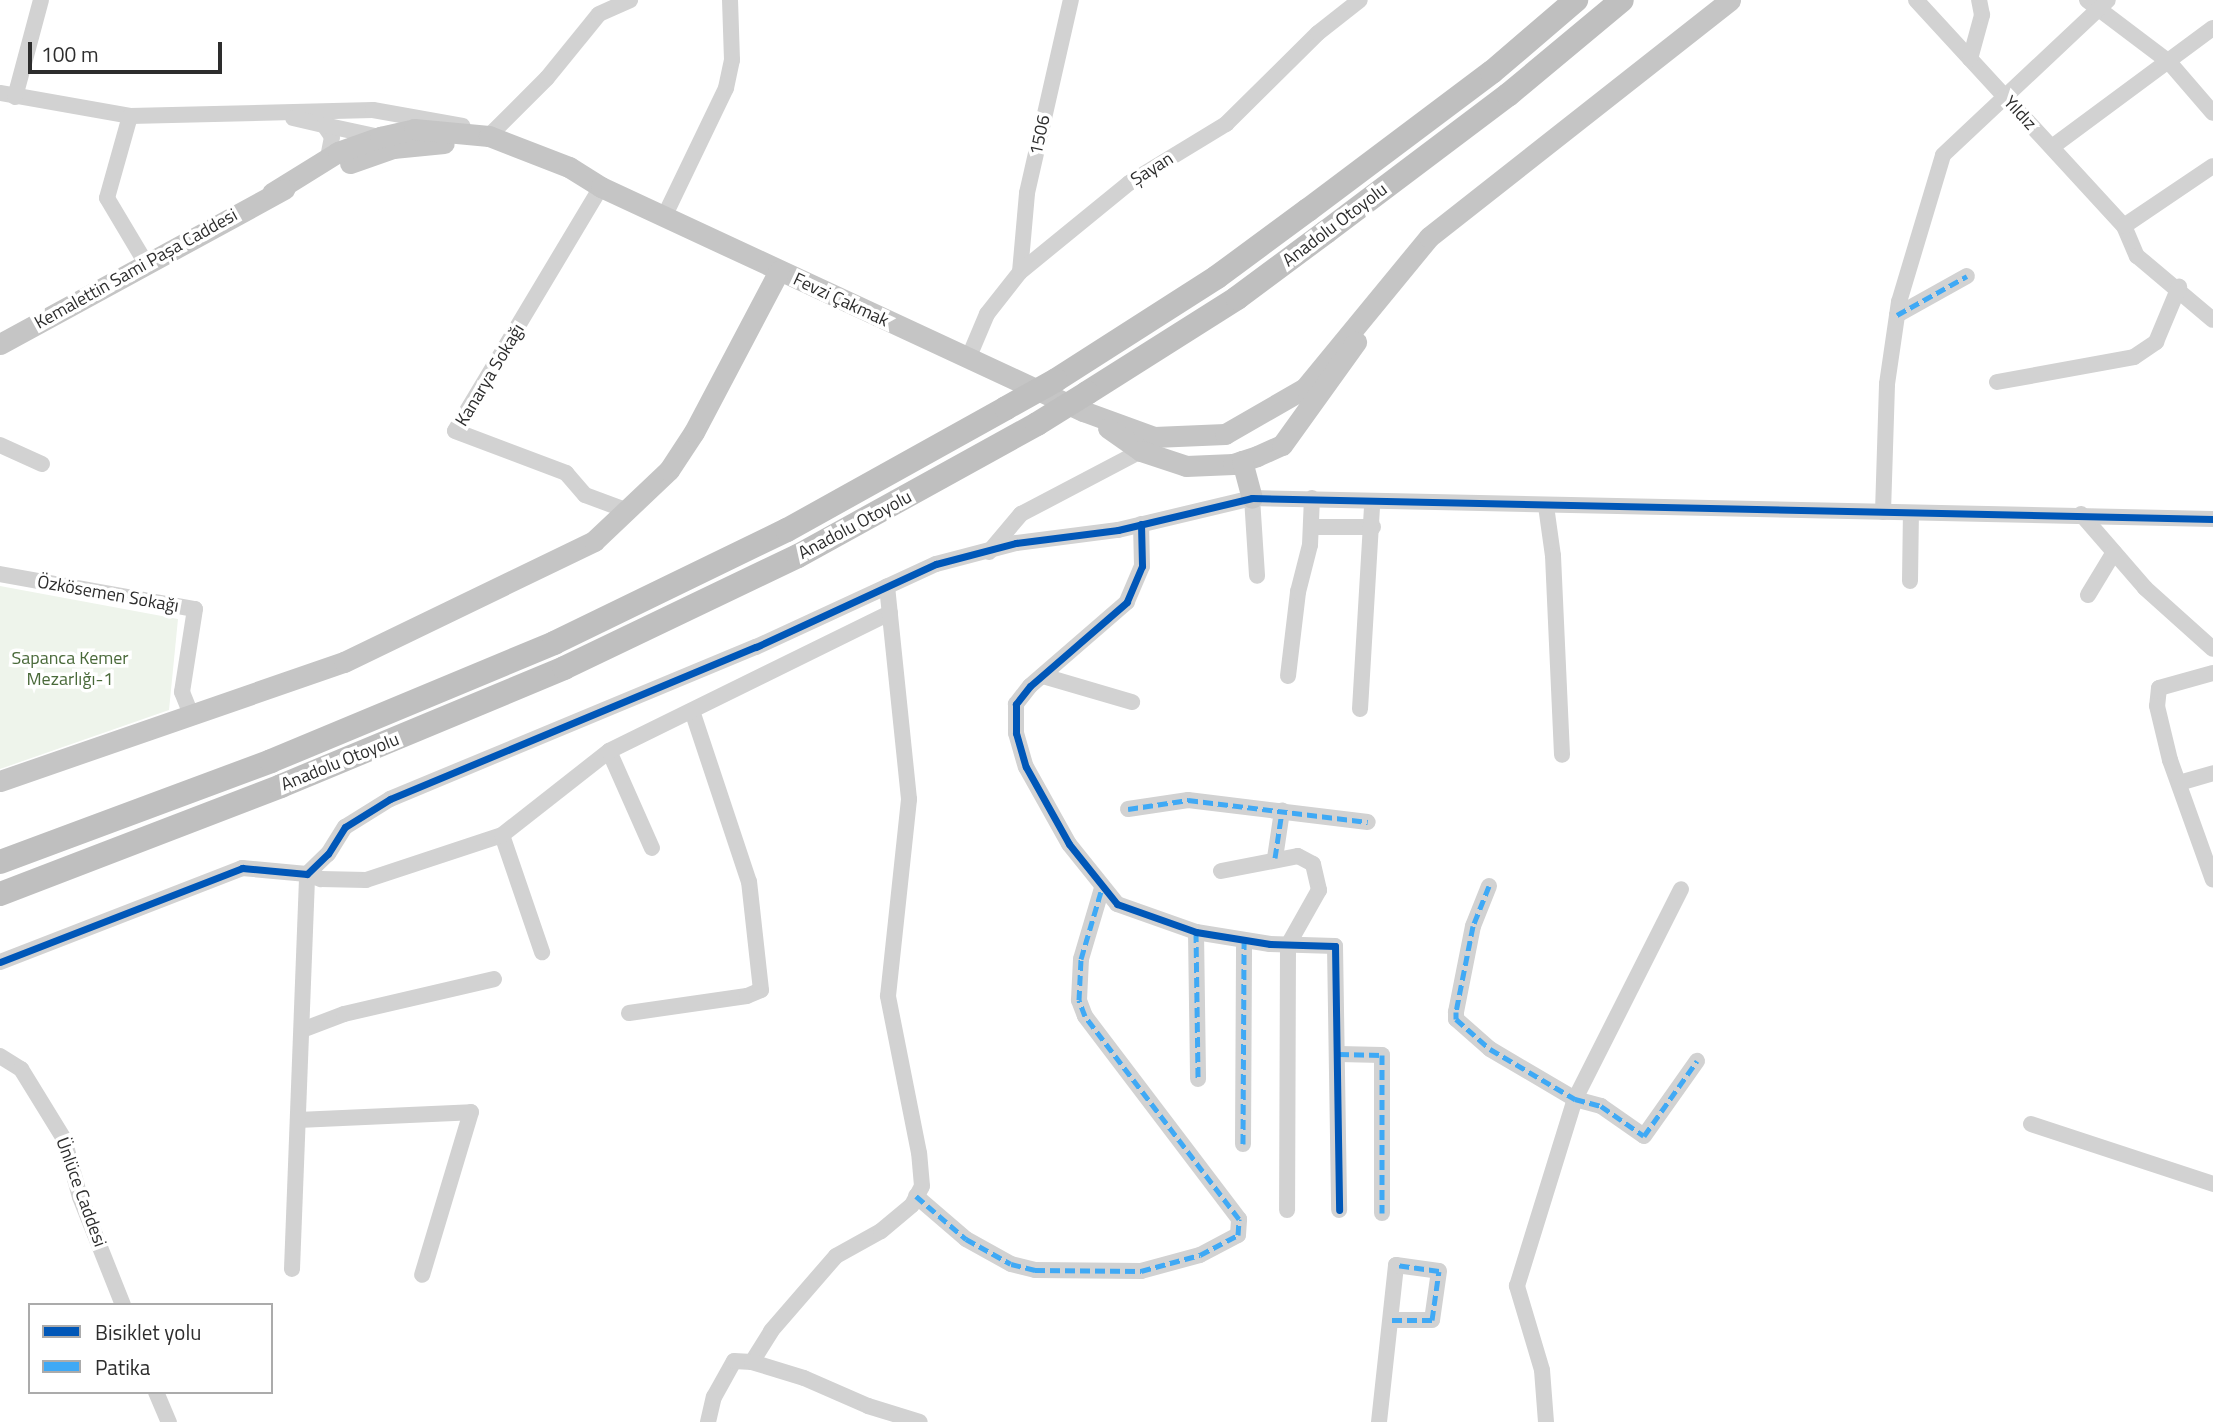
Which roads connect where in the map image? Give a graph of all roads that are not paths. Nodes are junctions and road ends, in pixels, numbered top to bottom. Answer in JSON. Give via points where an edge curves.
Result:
{"nodes":[{"id":1,"x":41,"y":0,"type":"edge"},
{"id":2,"x":630,"y":0,"type":"edge"},
{"id":3,"x":730,"y":0,"type":"edge"},
{"id":4,"x":1071,"y":0,"type":"edge"},
{"id":5,"x":1360,"y":0,"type":"edge"},
{"id":6,"x":1576,"y":0,"type":"edge"},
{"id":7,"x":1622,"y":0,"type":"edge"},
{"id":8,"x":1730,"y":0,"type":"edge"},
{"id":9,"x":1916,"y":0,"type":"edge"},
{"id":10,"x":1979,"y":0,"type":"edge"},
{"id":11,"x":2098,"y":3,"type":"edge"},
{"id":12,"x":601,"y":7,"type":"edge"},
{"id":13,"x":2213,"y":28,"type":"edge"},
{"id":14,"x":1970,"y":59,"type":"junction"},
{"id":15,"x":2169,"y":62,"type":"junction"},
{"id":16,"x":7,"y":95,"type":"edge"},
{"id":17,"x":2004,"y":95,"type":"junction"},
{"id":18,"x":363,"y":110,"type":"junction"},
{"id":19,"x":2213,"y":113,"type":"edge"},
{"id":20,"x":249,"y":114,"type":"junction"},
{"id":21,"x":130,"y":116,"type":"junction"},
{"id":22,"x":324,"y":125,"type":"junction"},
{"id":23,"x":480,"y":133,"type":"junction"},
{"id":24,"x":376,"y":146,"type":"junction"},
{"id":25,"x":2052,"y":147,"type":"junction"},
{"id":26,"x":328,"y":158,"type":"junction"},
{"id":27,"x":2213,"y":166,"type":"edge"},
{"id":28,"x":601,"y":187,"type":"junction"},
{"id":29,"x":272,"y":193,"type":"junction"},
{"id":30,"x":664,"y":217,"type":"junction"},
{"id":31,"x":2124,"y":226,"type":"junction"},
{"id":32,"x":147,"y":265,"type":"junction"},
{"id":33,"x":779,"y":271,"type":"junction"},
{"id":34,"x":1020,"y":272,"type":"junction"},
{"id":35,"x":1967,"y":276,"type":"dead end"},
{"id":36,"x":1390,"y":282,"type":"junction"},
{"id":37,"x":2179,"y":287,"type":"junction"},
{"id":38,"x":1897,"y":315,"type":"junction"},
{"id":39,"x":2213,"y":320,"type":"edge"},
{"id":40,"x":0,"y":344,"type":"edge"},
{"id":41,"x":968,"y":359,"type":"junction"},
{"id":42,"x":1997,"y":382,"type":"dead end"},
{"id":43,"x":1085,"y":402,"type":"junction"},
{"id":44,"x":1231,"y":433,"type":"junction"},
{"id":45,"x":0,"y":445,"type":"edge"},
{"id":46,"x":1141,"y":451,"type":"junction"},
{"id":47,"x":1250,"y":459,"type":"junction"},
{"id":48,"x":42,"y":464,"type":"dead end"},
{"id":49,"x":1216,"y":467,"type":"junction"},
{"id":50,"x":1252,"y":498,"type":"junction"},
{"id":51,"x":1312,"y":498,"type":"junction"},
{"id":52,"x":1372,"y":504,"type":"junction"},
{"id":53,"x":1546,"y":506,"type":"junction"},
{"id":54,"x":628,"y":511,"type":"junction"},
{"id":55,"x":1883,"y":512,"type":"junction"},
{"id":56,"x":1911,"y":513,"type":"junction"},
{"id":57,"x":2081,"y":514,"type":"junction"},
{"id":58,"x":2210,"y":522,"type":"edge"},
{"id":59,"x":1141,"y":524,"type":"junction"},
{"id":60,"x":1311,"y":527,"type":"junction"},
{"id":61,"x":1373,"y":527,"type":"junction"},
{"id":62,"x":989,"y":551,"type":"junction"},
{"id":63,"x":2114,"y":552,"type":"junction"},
{"id":64,"x":0,"y":575,"type":"edge"},
{"id":65,"x":1256,"y":576,"type":"dead end"},
{"id":66,"x":1910,"y":581,"type":"dead end"},
{"id":67,"x":887,"y":586,"type":"junction"},
{"id":68,"x":2088,"y":595,"type":"dead end"},
{"id":69,"x":890,"y":613,"type":"junction"},
{"id":70,"x":2213,"y":649,"type":"edge"},
{"id":71,"x":2213,"y":673,"type":"edge"},
{"id":72,"x":1042,"y":676,"type":"junction"},
{"id":73,"x":1288,"y":676,"type":"dead end"},
{"id":74,"x":1132,"y":702,"type":"dead end"},
{"id":75,"x":1360,"y":709,"type":"dead end"},
{"id":76,"x":692,"y":711,"type":"junction"},
{"id":77,"x":190,"y":712,"type":"junction"},
{"id":78,"x":609,"y":751,"type":"junction"},
{"id":79,"x":1562,"y":755,"type":"dead end"},
{"id":80,"x":2213,"y":773,"type":"edge"},
{"id":81,"x":0,"y":781,"type":"edge"},
{"id":82,"x":2179,"y":783,"type":"junction"},
{"id":83,"x":1128,"y":809,"type":"dead end"},
{"id":84,"x":1282,"y":811,"type":"junction"},
{"id":85,"x":1368,"y":822,"type":"dead end"},
{"id":86,"x":502,"y":835,"type":"junction"},
{"id":87,"x":652,"y":848,"type":"dead end"},
{"id":88,"x":1275,"y":858,"type":"junction"},
{"id":89,"x":0,"y":862,"type":"edge"},
{"id":90,"x":1222,"y":871,"type":"dead end"},
{"id":91,"x":307,"y":874,"type":"junction"},
{"id":92,"x":2213,"y":880,"type":"edge"},
{"id":93,"x":1489,"y":886,"type":"dead end"},
{"id":94,"x":1102,"y":888,"type":"junction"},
{"id":95,"x":1681,"y":889,"type":"dead end"},
{"id":96,"x":0,"y":894,"type":"edge"},
{"id":97,"x":1196,"y":932,"type":"junction"},
{"id":98,"x":1244,"y":941,"type":"junction"},
{"id":99,"x":1288,"y":945,"type":"junction"},
{"id":100,"x":542,"y":952,"type":"dead end"},
{"id":101,"x":0,"y":962,"type":"edge"},
{"id":102,"x":494,"y":979,"type":"dead end"},
{"id":103,"x":629,"y":1013,"type":"dead end"},
{"id":104,"x":302,"y":1030,"type":"junction"},
{"id":105,"x":1339,"y":1054,"type":"junction"},
{"id":106,"x":0,"y":1056,"type":"edge"},
{"id":107,"x":1697,"y":1061,"type":"dead end"},
{"id":108,"x":1198,"y":1079,"type":"dead end"},
{"id":109,"x":1575,"y":1099,"type":"junction"},
{"id":110,"x":298,"y":1120,"type":"junction"},
{"id":111,"x":2031,"y":1124,"type":"dead end"},
{"id":112,"x":1243,"y":1144,"type":"dead end"},
{"id":113,"x":2213,"y":1184,"type":"edge"},
{"id":114,"x":916,"y":1196,"type":"junction"},
{"id":115,"x":1287,"y":1210,"type":"dead end"},
{"id":116,"x":1339,"y":1210,"type":"dead end"},
{"id":117,"x":1382,"y":1213,"type":"dead end"},
{"id":118,"x":292,"y":1269,"type":"dead end"},
{"id":119,"x":422,"y":1275,"type":"dead end"},
{"id":120,"x":121,"y":1303,"type":"edge"},
{"id":121,"x":1392,"y":1320,"type":"dead end"},
{"id":122,"x":752,"y":1362,"type":"junction"},
{"id":123,"x":157,"y":1394,"type":"edge"},
{"id":124,"x":169,"y":1422,"type":"edge"},
{"id":125,"x":708,"y":1422,"type":"edge"},
{"id":126,"x":919,"y":1422,"type":"edge"},
{"id":127,"x":1379,"y":1422,"type":"edge"},
{"id":128,"x":1546,"y":1422,"type":"edge"}],
"edges":[{"from":1,"to":16,"type":"street"},
{"from":2,"to":12,"type":"street"},
{"from":3,"to":30,"type":"street","via":[[732,60],[726,88]]},
{"from":4,"to":34,"type":"street","name":"1506","via":[[1027,193]]},
{"from":5,"to":34,"type":"street","name":"Şayan","via":[[1318,33],[1226,124],[1129,183]]},
{"from":6,"to":89,"type":"highway","name":"Anadolu Otoyolu","bridge":true,"via":[[1492,72],[1217,277],[1056,380],[787,530],[554,643],[271,761]]},
{"from":7,"to":43,"type":"highway","name":"Anadolu Otoyolu","via":[[1508,95],[1282,265]]},
{"from":8,"to":36,"type":"main road","via":[[1429,237]]},
{"from":9,"to":14,"type":"street","name":"Yıldız"},
{"from":10,"to":14,"type":"street","via":[[1979,35]]},
{"from":11,"to":15,"type":"street"},
{"from":11,"to":17,"type":"street"},
{"from":12,"to":23,"type":"street","via":[[547,78]]},
{"from":13,"to":15,"type":"street"},
{"from":14,"to":17,"type":"street","name":"Yıldız"},
{"from":15,"to":19,"type":"street"},
{"from":15,"to":25,"type":"street"},
{"from":16,"to":21,"type":"street"},
{"from":17,"to":25,"type":"street","name":"Yıldız"},
{"from":17,"to":38,"type":"street","via":[[1943,155]]},
{"from":18,"to":20,"type":"street"},
{"from":18,"to":23,"type":"street","via":[[406,113]]},
{"from":18,"to":24,"type":"street","via":[[376,120]]},
{"from":20,"to":21,"type":"street"},
{"from":20,"to":22,"type":"street"},
{"from":21,"to":32,"type":"street","via":[[107,198]]},
{"from":22,"to":24,"type":"street"},
{"from":22,"to":26,"type":"street","via":[[332,137]]},
{"from":23,"to":24,"type":"main road","name":"Kemalettin Sami Paşa Caddesi","via":[[414,130]]},
{"from":23,"to":28,"type":"main road","name":"Kemalettin Sami Paşa Caddesi","via":[[569,167]]},
{"from":24,"to":26,"type":"main road","name":"Kemalettin Sami Paşa Caddesi"},
{"from":24,"to":28,"type":"main road","name":"Kemalettin Sami Paşa Caddesi","via":[[476,146]]},
{"from":24,"to":29,"type":"main road","name":"Kemalettin Sami Paşa Caddesi"},
{"from":25,"to":31,"type":"street","name":"Yıldız"},
{"from":26,"to":29,"type":"main road","name":"Kemalettin Sami Paşa Caddesi"},
{"from":27,"to":31,"type":"street"},
{"from":28,"to":30,"type":"main road","name":"Fevzi Çakmak"},
{"from":28,"to":54,"type":"street","name":"Kanarya Sokağı","via":[[455,431],[566,473],[585,495]]},
{"from":29,"to":32,"type":"main road","name":"Kemalettin Sami Paşa Caddesi"},
{"from":30,"to":33,"type":"main road","name":"Fevzi Çakmak"},
{"from":31,"to":37,"type":"street","name":"Yıldız","via":[[2137,256]]},
{"from":32,"to":40,"type":"main road","name":"Kemalettin Sami Paşa Caddesi"},
{"from":33,"to":41,"type":"main road","name":"Fevzi Çakmak"},
{"from":33,"to":54,"type":"main road","via":[[694,432],[669,470]]},
{"from":34,"to":41,"type":"street","name":"Şayan","via":[[988,314]]},
{"from":35,"to":38,"type":"street"},
{"from":36,"to":44,"type":"main road","via":[[1305,388]]},
{"from":36,"to":47,"type":"main road","via":[[1342,366],[1282,445]]},
{"from":37,"to":39,"type":"street","name":"Yıldız"},
{"from":37,"to":42,"type":"street","via":[[2156,342],[2134,357]]},
{"from":38,"to":55,"type":"street","via":[[1887,384]]},
{"from":41,"to":43,"type":"main road","name":"Fevzi Çakmak"},
{"from":43,"to":44,"type":"main road","via":[[1154,437]]},
{"from":43,"to":46,"type":"main road"},
{"from":43,"to":96,"type":"highway","name":"Anadolu Otoyolu","bridge":true,"via":[[809,550],[564,668],[281,786]]},
{"from":44,"to":47,"type":"main road","via":[[1248,437]]},
{"from":44,"to":49,"type":"main road"},
{"from":45,"to":48,"type":"street"},
{"from":46,"to":49,"type":"main road","via":[[1186,466]]},
{"from":46,"to":62,"type":"street","via":[[1021,514]]},
{"from":47,"to":49,"type":"main road"},
{"from":47,"to":50,"type":"main road"},
{"from":50,"to":51,"type":"street"},
{"from":50,"to":59,"type":"street"},
{"from":50,"to":65,"type":"street"},
{"from":51,"to":52,"type":"street"},
{"from":51,"to":60,"type":"street"},
{"from":52,"to":53,"type":"street"},
{"from":52,"to":61,"type":"street"},
{"from":53,"to":55,"type":"street"},
{"from":53,"to":79,"type":"street","via":[[1553,556]]},
{"from":54,"to":77,"type":"main road","via":[[594,541],[344,662]]},
{"from":55,"to":56,"type":"street"},
{"from":56,"to":57,"type":"street"},
{"from":56,"to":66,"type":"street"},
{"from":57,"to":58,"type":"street"},
{"from":57,"to":63,"type":"street"},
{"from":59,"to":62,"type":"street"},
{"from":59,"to":72,"type":"street","via":[[1142,566],[1127,602]]},
{"from":60,"to":61,"type":"street"},
{"from":60,"to":73,"type":"street"},
{"from":61,"to":75,"type":"street"},
{"from":62,"to":67,"type":"street","via":[[936,564]]},
{"from":63,"to":68,"type":"street"},
{"from":63,"to":70,"type":"street","via":[[2145,588]]},
{"from":64,"to":77,"type":"street","name":"Özkösemen Sokağı","via":[[195,609],[182,692]]},
{"from":67,"to":69,"type":"street"},
{"from":67,"to":91,"type":"street","via":[[756,647],[390,799],[345,827],[328,854]]},
{"from":69,"to":76,"type":"street"},
{"from":69,"to":114,"type":"street","via":[[909,799],[888,996],[919,1153],[922,1186]]},
{"from":71,"to":82,"type":"street","via":[[2159,688],[2157,706]]},
{"from":72,"to":74,"type":"street"},
{"from":72,"to":94,"type":"street","via":[[1016,704],[1019,744],[1043,802]]},
{"from":76,"to":78,"type":"street"},
{"from":76,"to":103,"type":"street","via":[[749,882],[761,990],[747,996]]},
{"from":77,"to":81,"type":"main road"},
{"from":78,"to":86,"type":"street"},
{"from":78,"to":87,"type":"street"},
{"from":80,"to":82,"type":"street"},
{"from":82,"to":92,"type":"street"},
{"from":83,"to":84,"type":"street","via":[[1188,800]]},
{"from":84,"to":85,"type":"street"},
{"from":84,"to":88,"type":"street"},
{"from":86,"to":91,"type":"street","via":[[366,880],[321,879]]},
{"from":86,"to":100,"type":"street"},
{"from":88,"to":90,"type":"street"},
{"from":88,"to":99,"type":"street","via":[[1298,856],[1313,864],[1319,890]]},
{"from":91,"to":101,"type":"street","via":[[242,868]]},
{"from":91,"to":104,"type":"street"},
{"from":93,"to":109,"type":"street","via":[[1464,962],[1456,1019],[1490,1049]]},
{"from":94,"to":97,"type":"street","via":[[1134,914]]},
{"from":94,"to":114,"type":"street","via":[[1081,959],[1079,1000],[1085,1016],[1238,1219],[1238,1235],[1200,1255],[1141,1271],[1035,1270],[1011,1264],[966,1239]]},
{"from":95,"to":109,"type":"street"},
{"from":97,"to":98,"type":"street"},
{"from":97,"to":108,"type":"street"},
{"from":98,"to":99,"type":"street"},
{"from":98,"to":112,"type":"street"},
{"from":99,"to":105,"type":"street","via":[[1335,946]]},
{"from":99,"to":115,"type":"street"},
{"from":102,"to":104,"type":"street","via":[[344,1014]]},
{"from":104,"to":110,"type":"street"},
{"from":105,"to":116,"type":"street"},
{"from":105,"to":117,"type":"street","via":[[1382,1055]]},
{"from":106,"to":120,"type":"street","name":"Ünlüce Caddesi","via":[[21,1069],[64,1139],[80,1197]]},
{"from":107,"to":109,"type":"street","via":[[1644,1136],[1601,1107]]},
{"from":109,"to":128,"type":"street","via":[[1517,1286],[1542,1370]]},
{"from":110,"to":118,"type":"street"},
{"from":110,"to":119,"type":"street","via":[[471,1112]]},
{"from":111,"to":113,"type":"street"},
{"from":114,"to":122,"type":"street","via":[[881,1231],[836,1256],[771,1331]]},
{"from":121,"to":127,"type":"street"},
{"from":122,"to":125,"type":"street","via":[[734,1361],[714,1397]]},
{"from":122,"to":126,"type":"street"},
{"from":123,"to":124,"type":"street"}]}
